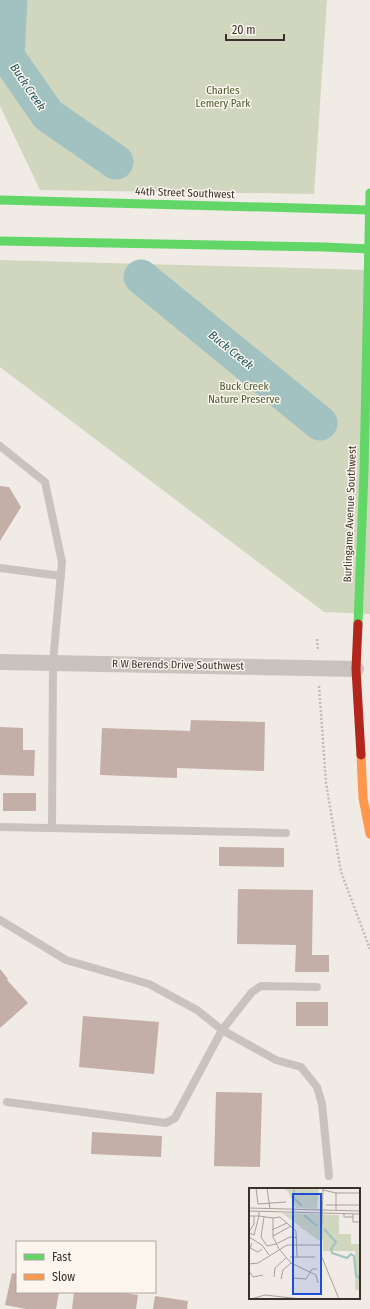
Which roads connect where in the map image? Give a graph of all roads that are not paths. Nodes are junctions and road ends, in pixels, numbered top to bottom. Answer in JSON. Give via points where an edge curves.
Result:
{"nodes":[{"id":1,"x":370,"y":193,"type":"edge"},
{"id":2,"x":0,"y":200,"type":"edge"},
{"id":3,"x":370,"y":210,"type":"edge"},
{"id":4,"x":0,"y":241,"type":"edge"},
{"id":5,"x":369,"y":249,"type":"edge"},
{"id":6,"x":0,"y":446,"type":"edge"},
{"id":7,"x":0,"y":568,"type":"edge"},
{"id":8,"x":61,"y":576,"type":"junction"},
{"id":9,"x":0,"y":662,"type":"edge"},
{"id":10,"x":53,"y":662,"type":"junction"},
{"id":11,"x":356,"y":669,"type":"junction"},
{"id":12,"x":0,"y":827,"type":"edge"},
{"id":13,"x":52,"y":828,"type":"junction"},
{"id":14,"x":286,"y":833,"type":"dead end"},
{"id":15,"x":370,"y":834,"type":"edge"},
{"id":16,"x":0,"y":920,"type":"edge"},
{"id":17,"x":317,"y":987,"type":"dead end"},
{"id":18,"x":222,"y":1030,"type":"junction"},
{"id":19,"x":7,"y":1102,"type":"dead end"},
{"id":20,"x":329,"y":1176,"type":"dead end"}],
"edges":[{"from":1,"to":3,"type":"main road","name":"Burlingame Avenue Southwest"},
{"from":2,"to":3,"type":"main road","name":"44th Street Southwest"},
{"from":3,"to":5,"type":"main road","name":"Burlingame Avenue Southwest"},
{"from":4,"to":5,"type":"main road"},
{"from":5,"to":11,"type":"main road","name":"Burlingame Avenue Southwest"},
{"from":6,"to":8,"type":"lane","via":[[46,482],[62,562]]},
{"from":7,"to":8,"type":"lane"},
{"from":8,"to":10,"type":"lane"},
{"from":9,"to":10,"type":"street","name":"R W Berends Drive Southwest"},
{"from":10,"to":11,"type":"street","name":"R W Berends Drive Southwest"},
{"from":10,"to":13,"type":"lane"},
{"from":11,"to":15,"type":"main road","name":"Burlingame Avenue Southwest","via":[[363,798]]},
{"from":12,"to":13,"type":"lane"},
{"from":13,"to":14,"type":"lane"},
{"from":16,"to":18,"type":"lane","via":[[66,960],[149,984],[197,1010]]},
{"from":17,"to":18,"type":"lane","via":[[261,986],[252,992]]},
{"from":18,"to":19,"type":"lane","via":[[175,1118],[166,1123]]},
{"from":18,"to":20,"type":"lane","via":[[276,1060],[301,1067],[317,1087],[322,1104]]}]}
